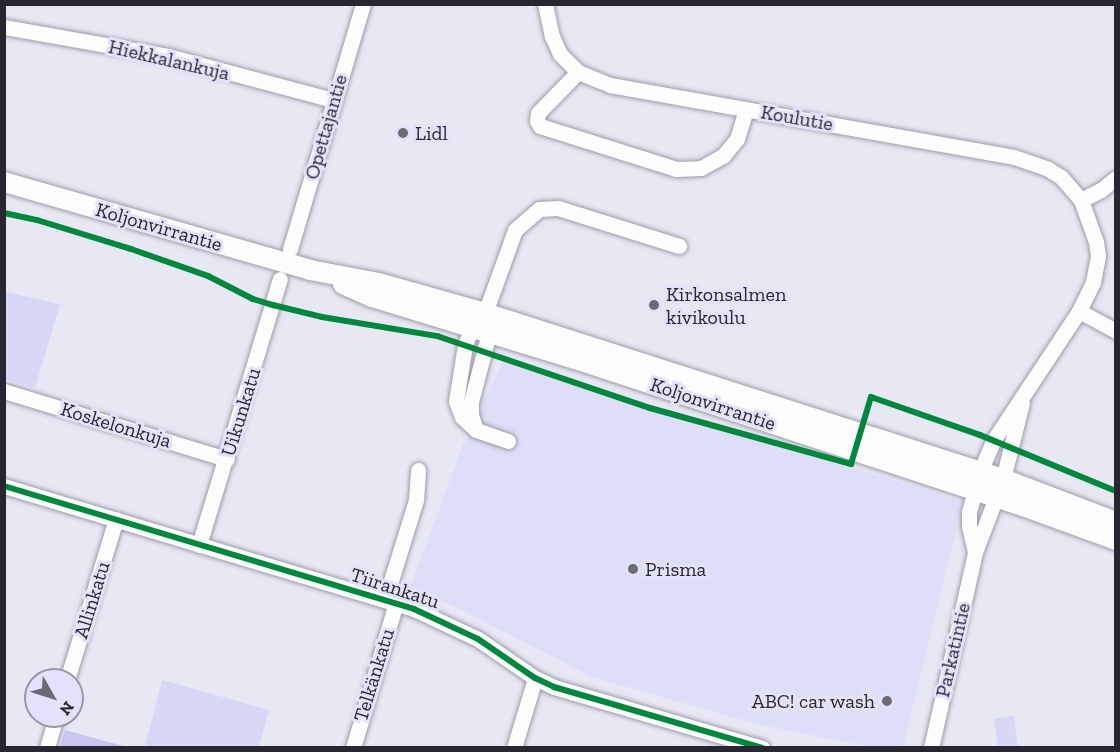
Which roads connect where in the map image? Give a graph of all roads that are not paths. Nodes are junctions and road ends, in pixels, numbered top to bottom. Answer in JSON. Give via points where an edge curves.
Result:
{"nodes":[{"id":1,"x":363,"y":4,"type":"edge"},
{"id":2,"x":546,"y":4,"type":"edge"},
{"id":3,"x":4,"y":27,"type":"edge"},
{"id":4,"x":578,"y":72,"type":"junction"},
{"id":5,"x":333,"y":100,"type":"junction"},
{"id":6,"x":746,"y":110,"type":"junction"},
{"id":7,"x":1116,"y":178,"type":"edge"},
{"id":8,"x":6,"y":183,"type":"edge"},
{"id":9,"x":1081,"y":200,"type":"junction"},
{"id":10,"x":679,"y":246,"type":"dead end"},
{"id":11,"x":290,"y":249,"type":"dead end"},
{"id":12,"x":310,"y":270,"type":"junction"},
{"id":13,"x":280,"y":279,"type":"dead end"},
{"id":14,"x":1079,"y":311,"type":"junction"},
{"id":15,"x":485,"y":313,"type":"junction"},
{"id":16,"x":480,"y":331,"type":"junction"},
{"id":17,"x":1116,"y":331,"type":"edge"},
{"id":18,"x":1027,"y":386,"type":"junction"},
{"id":19,"x":4,"y":391,"type":"edge"},
{"id":20,"x":476,"y":430,"type":"junction"},
{"id":21,"x":508,"y":441,"type":"dead end"},
{"id":22,"x":226,"y":459,"type":"junction"},
{"id":23,"x":418,"y":470,"type":"dead end"},
{"id":24,"x":977,"y":481,"type":"junction"},
{"id":25,"x":4,"y":486,"type":"edge"},
{"id":26,"x":1000,"y":488,"type":"junction"},
{"id":27,"x":116,"y":519,"type":"junction"},
{"id":28,"x":1116,"y":522,"type":"edge"},
{"id":29,"x":1116,"y":540,"type":"edge"},
{"id":30,"x":199,"y":545,"type":"junction"},
{"id":31,"x":975,"y":552,"type":"junction"},
{"id":32,"x":390,"y":602,"type":"junction"},
{"id":33,"x":71,"y":668,"type":"edge"},
{"id":34,"x":535,"y":678,"type":"junction"},
{"id":35,"x":53,"y":728,"type":"edge"},
{"id":36,"x":47,"y":747,"type":"edge"},
{"id":37,"x":353,"y":747,"type":"edge"},
{"id":38,"x":514,"y":747,"type":"edge"},
{"id":39,"x":762,"y":747,"type":"edge"},
{"id":40,"x":931,"y":747,"type":"edge"}],
"edges":[{"from":1,"to":5,"type":"street","name":"Opettajantie"},
{"from":2,"to":4,"type":"street","name":"Koulutie","via":[[555,45]]},
{"from":3,"to":5,"type":"street","name":"Hiekkalankuja","via":[[168,56]]},
{"from":4,"to":6,"type":"street","name":"Koulutie","via":[[610,85]]},
{"from":4,"to":6,"type":"street","via":[[538,113],[540,126],[676,169],[701,168],[723,156],[737,139]]},
{"from":5,"to":11,"type":"street","name":"Opettajantie"},
{"from":6,"to":9,"type":"street","name":"Koulutie","via":[[1014,157],[1061,177]]},
{"from":7,"to":9,"type":"street"},
{"from":8,"to":12,"type":"main road","name":"Koljonvirrantie"},
{"from":9,"to":14,"type":"street","name":"Koulutie","via":[[1094,230],[1098,256],[1093,282]]},
{"from":10,"to":15,"type":"street","via":[[558,208],[539,209],[515,230]]},
{"from":12,"to":15,"type":"main road","name":"Koljonvirrantie","via":[[379,283]]},
{"from":12,"to":16,"type":"main road","name":"Koljonvirrantie","via":[[372,297]]},
{"from":13,"to":22,"type":"street","name":"Uikunkatu"},
{"from":14,"to":17,"type":"street"},
{"from":14,"to":18,"type":"street","name":"Parkatintie"},
{"from":15,"to":16,"type":"street"},
{"from":15,"to":24,"type":"main road","name":"Koljonvirrantie"},
{"from":16,"to":20,"type":"street","via":[[471,402]]},
{"from":16,"to":20,"type":"street","via":[[465,345],[456,401],[462,417]]},
{"from":16,"to":24,"type":"main road","name":"Koljonvirrantie"},
{"from":18,"to":24,"type":"street","name":"Parkatintie","via":[[993,441]]},
{"from":18,"to":26,"type":"street","name":"Parkatintie"},
{"from":19,"to":22,"type":"street","name":"Koskelonkuja"},
{"from":20,"to":21,"type":"street"},
{"from":22,"to":30,"type":"street","name":"Uikunkatu"},
{"from":23,"to":32,"type":"street","name":"Telkänkatu","via":[[416,500]]},
{"from":24,"to":26,"type":"main road","name":"Koljonvirrantie"},
{"from":24,"to":31,"type":"street","name":"Parkatintie","via":[[969,526]]},
{"from":25,"to":27,"type":"street","name":"Tiirankatu"},
{"from":26,"to":28,"type":"main road","name":"Koljonvirrantie"},
{"from":26,"to":29,"type":"main road","name":"Koljonvirrantie"},
{"from":26,"to":31,"type":"street","name":"Parkatintie"},
{"from":27,"to":30,"type":"street","name":"Tiirankatu"},
{"from":27,"to":33,"type":"street","name":"Allinkatu"},
{"from":30,"to":32,"type":"street","name":"Tiirankatu"},
{"from":31,"to":40,"type":"street","name":"Parkatintie"},
{"from":32,"to":34,"type":"street","name":"Tiirankatu","via":[[435,617],[478,639]]},
{"from":32,"to":37,"type":"street","name":"Telkänkatu"},
{"from":34,"to":38,"type":"street"},
{"from":34,"to":39,"type":"street","name":"Tiirankatu","via":[[571,693]]},
{"from":35,"to":36,"type":"street"}]}
